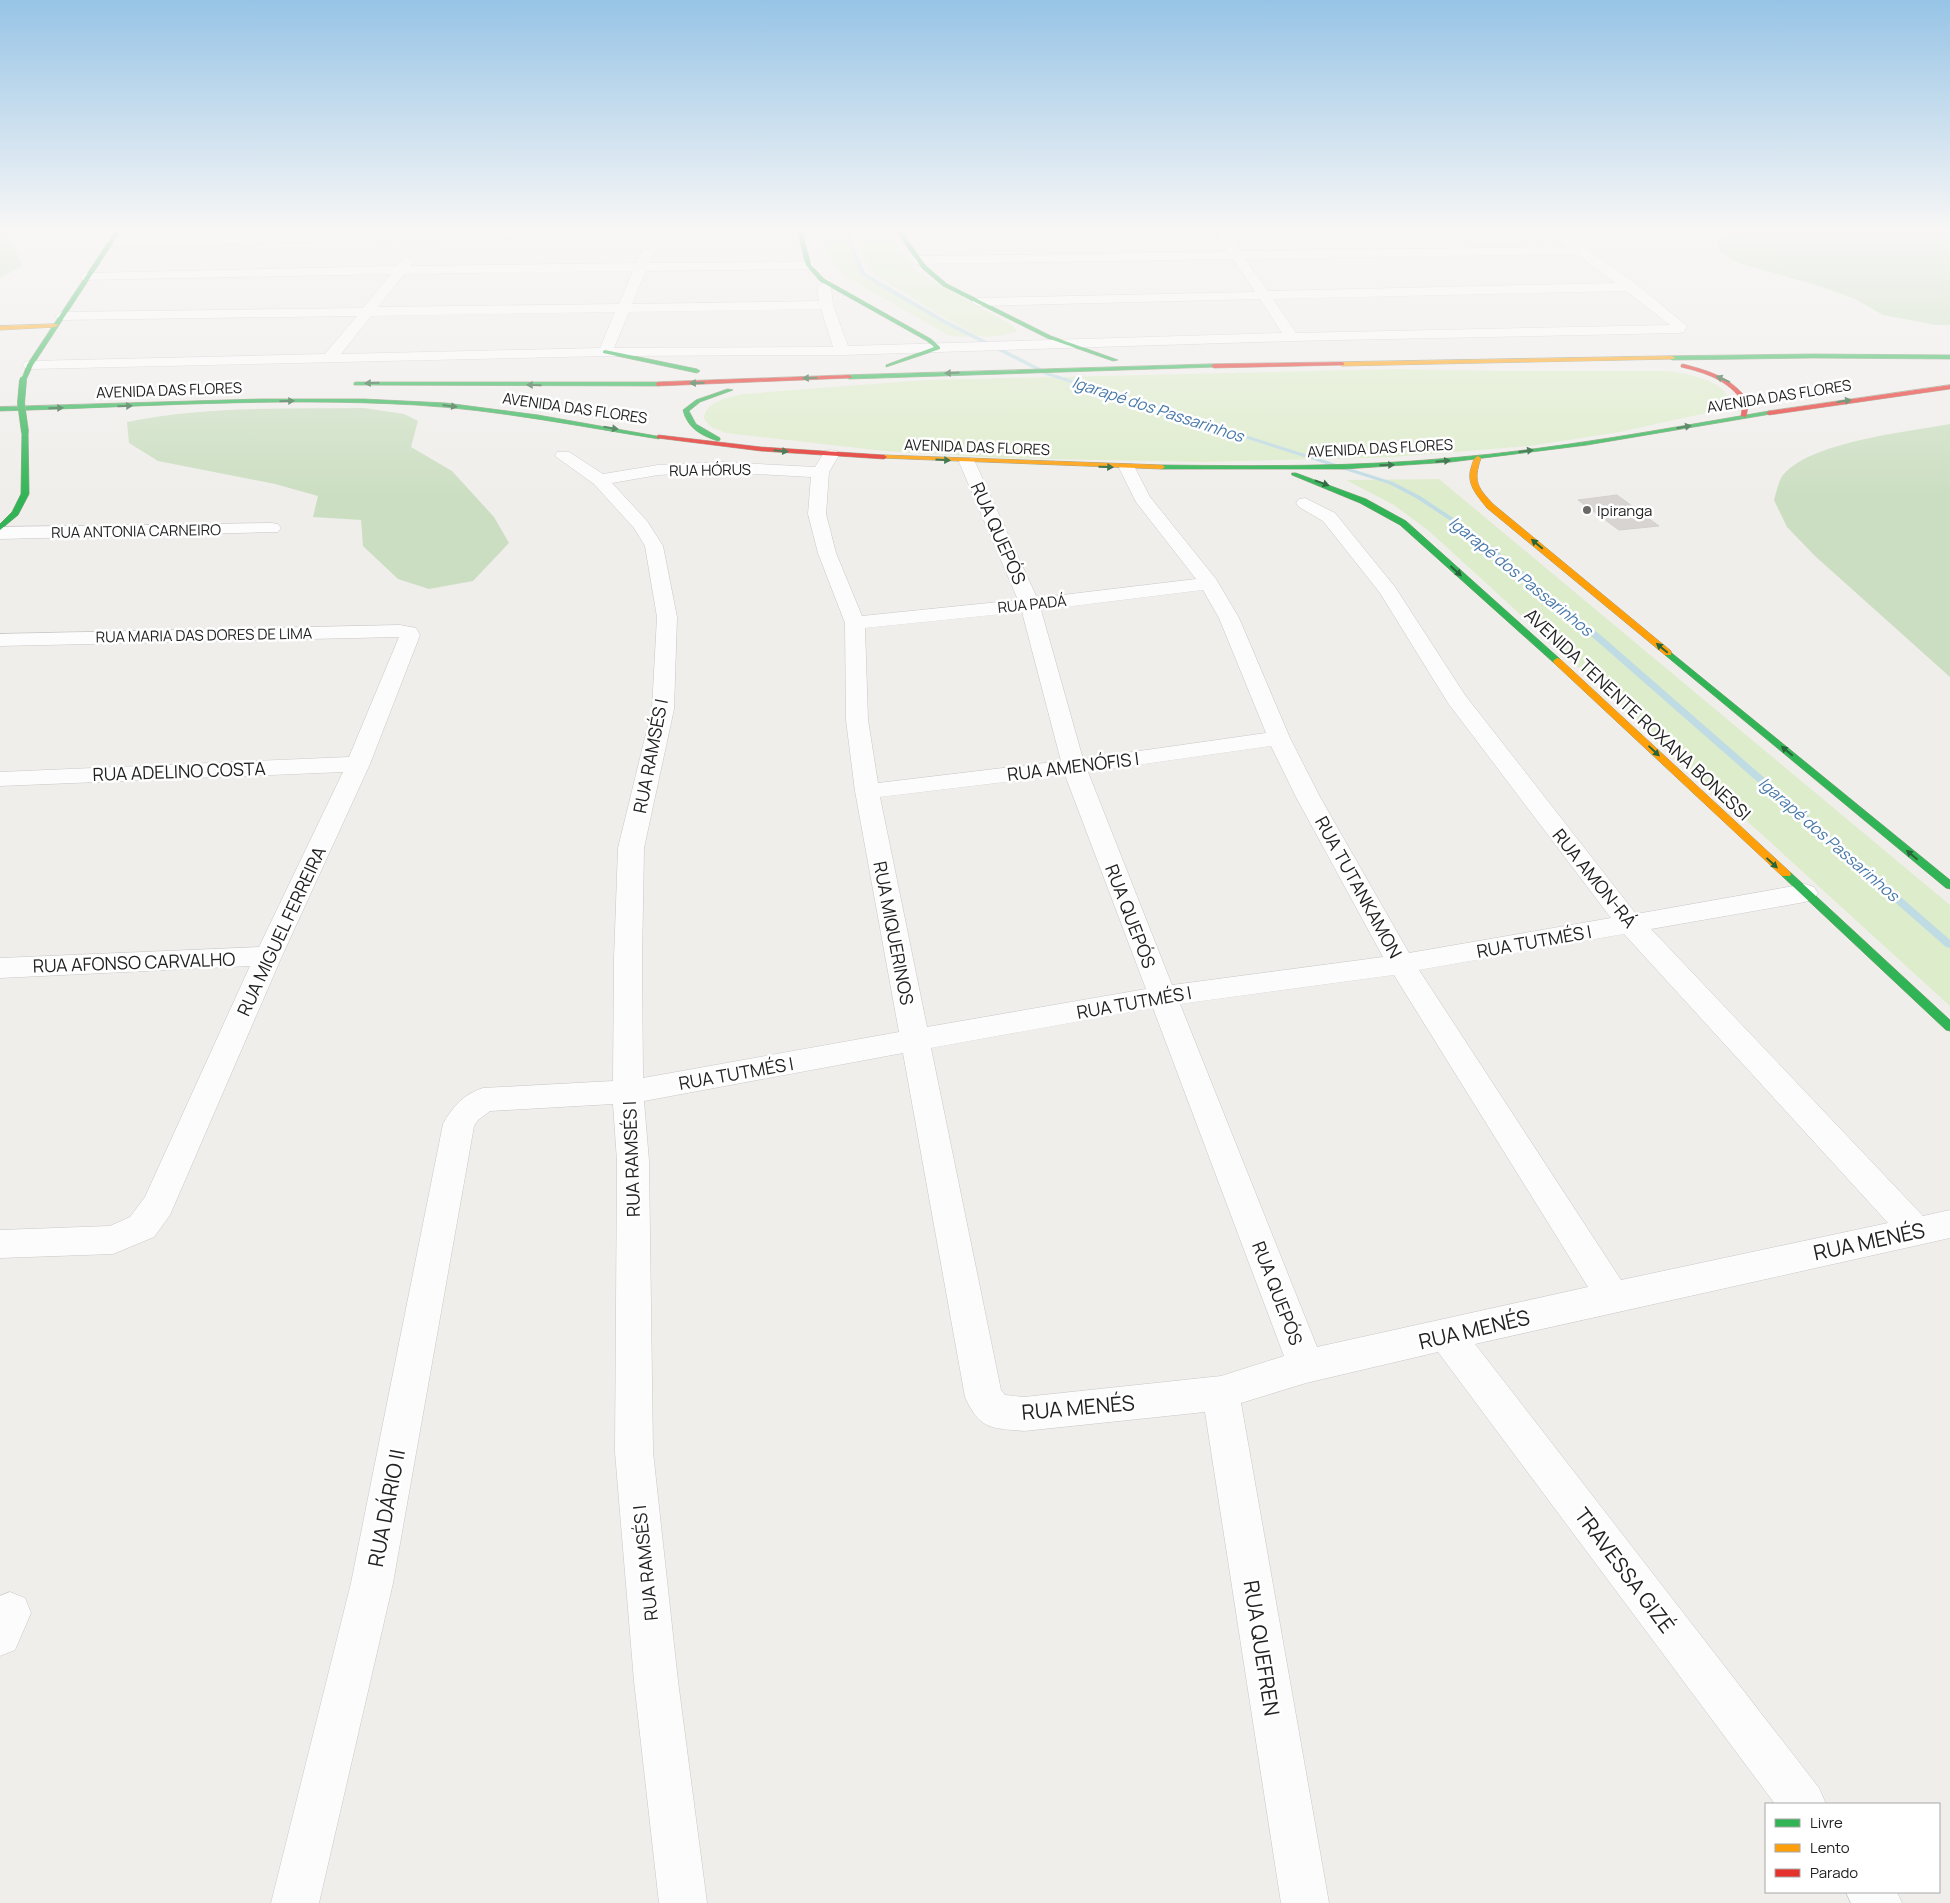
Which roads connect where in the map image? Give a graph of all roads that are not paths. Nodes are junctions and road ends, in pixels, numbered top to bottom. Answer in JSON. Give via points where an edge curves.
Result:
{"nodes":[{"id":1,"x":59,"y":321,"type":"junction"},
{"id":2,"x":66,"y":321,"type":"edge"},
{"id":3,"x":360,"y":321,"type":"edge"},
{"id":4,"x":618,"y":321,"type":"edge"},
{"id":5,"x":832,"y":321,"type":"edge"},
{"id":6,"x":895,"y":321,"type":"edge"},
{"id":7,"x":1016,"y":321,"type":"edge"},
{"id":8,"x":1281,"y":321,"type":"edge"},
{"id":9,"x":1673,"y":321,"type":"edge"},
{"id":10,"x":0,"y":328,"type":"edge"},
{"id":11,"x":1292,"y":337,"type":"junction"},
{"id":12,"x":1063,"y":344,"type":"junction"},
{"id":13,"x":938,"y":348,"type":"junction"},
{"id":14,"x":842,"y":350,"type":"junction"},
{"id":15,"x":605,"y":352,"type":"junction"},
{"id":16,"x":1950,"y":357,"type":"edge"},
{"id":17,"x":329,"y":359,"type":"junction"},
{"id":18,"x":1647,"y":359,"type":"junction"},
{"id":19,"x":30,"y":365,"type":"junction"},
{"id":20,"x":1153,"y":367,"type":"junction"},
{"id":21,"x":858,"y":376,"type":"junction"},
{"id":22,"x":763,"y":380,"type":"junction"},
{"id":23,"x":343,"y":384,"type":"dead end"},
{"id":24,"x":1950,"y":387,"type":"edge"},
{"id":25,"x":36,"y":392,"type":"dead end"},
{"id":26,"x":9,"y":393,"type":"dead end"},
{"id":27,"x":0,"y":409,"type":"edge"},
{"id":28,"x":1744,"y":416,"type":"junction"},
{"id":29,"x":732,"y":446,"type":"junction"},
{"id":30,"x":563,"y":456,"type":"dead end"},
{"id":31,"x":1478,"y":458,"type":"junction"},
{"id":32,"x":967,"y":462,"type":"junction"},
{"id":33,"x":825,"y":464,"type":"junction"},
{"id":34,"x":1276,"y":467,"type":"junction"},
{"id":35,"x":1127,"y":468,"type":"junction"},
{"id":36,"x":600,"y":480,"type":"junction"},
{"id":37,"x":1305,"y":503,"type":"dead end"},
{"id":38,"x":0,"y":528,"type":"edge"},
{"id":39,"x":272,"y":528,"type":"dead end"},
{"id":40,"x":0,"y":533,"type":"edge"},
{"id":41,"x":1209,"y":583,"type":"junction"},
{"id":42,"x":1030,"y":604,"type":"junction"},
{"id":43,"x":854,"y":623,"type":"junction"},
{"id":44,"x":409,"y":632,"type":"joint"},
{"id":45,"x":0,"y":640,"type":"edge"},
{"id":46,"x":1279,"y":738,"type":"junction"},
{"id":47,"x":358,"y":764,"type":"junction"},
{"id":48,"x":1074,"y":767,"type":"junction"},
{"id":49,"x":0,"y":778,"type":"edge"},
{"id":50,"x":867,"y":792,"type":"junction"},
{"id":51,"x":1950,"y":886,"type":"edge"},
{"id":52,"x":1805,"y":893,"type":"junction"},
{"id":53,"x":1630,"y":924,"type":"junction"},
{"id":54,"x":268,"y":956,"type":"junction"},
{"id":55,"x":1401,"y":964,"type":"junction"},
{"id":56,"x":0,"y":968,"type":"edge"},
{"id":57,"x":1162,"y":996,"type":"junction"},
{"id":58,"x":1950,"y":1028,"type":"edge"},
{"id":59,"x":915,"y":1042,"type":"junction"},
{"id":60,"x":628,"y":1092,"type":"junction"},
{"id":61,"x":466,"y":1112,"type":"joint"},
{"id":62,"x":1950,"y":1224,"type":"edge"},
{"id":63,"x":1916,"y":1231,"type":"junction"},
{"id":64,"x":0,"y":1244,"type":"edge"},
{"id":65,"x":1613,"y":1297,"type":"junction"},
{"id":66,"x":1446,"y":1336,"type":"junction"},
{"id":67,"x":1306,"y":1366,"type":"junction"},
{"id":68,"x":1221,"y":1393,"type":"junction"},
{"id":69,"x":995,"y":1411,"type":"joint"},
{"id":70,"x":1802,"y":1803,"type":"edge"},
{"id":71,"x":295,"y":1903,"type":"edge"},
{"id":72,"x":683,"y":1903,"type":"edge"},
{"id":73,"x":1305,"y":1903,"type":"edge"}],
"edges":[{"from":1,"to":2,"type":"street"},
{"from":1,"to":10,"type":"main road"},
{"from":1,"to":19,"type":"main road"},
{"from":3,"to":17,"type":"street"},
{"from":4,"to":15,"type":"street"},
{"from":5,"to":14,"type":"street"},
{"from":6,"to":13,"type":"main road"},
{"from":7,"to":12,"type":"main road"},
{"from":8,"to":11,"type":"street"},
{"from":9,"to":11,"type":"street","via":[[1680,326],[1679,329]]},
{"from":11,"to":12,"type":"street"},
{"from":12,"to":13,"type":"street"},
{"from":12,"to":20,"type":"main road","via":[[1084,352]]},
{"from":13,"to":14,"type":"street"},
{"from":13,"to":21,"type":"main road"},
{"from":14,"to":15,"type":"street"},
{"from":15,"to":17,"type":"street"},
{"from":15,"to":22,"type":"main road","via":[[680,369]]},
{"from":16,"to":18,"type":"main road","name":"AVENIDA DAS FLORES"},
{"from":17,"to":19,"type":"street"},
{"from":18,"to":20,"type":"main road","name":"AVENIDA DAS FLORES"},
{"from":28,"to":18,"type":"main road","one_way":true,"via":[[1746,402],[1736,386],[1700,370]]},
{"from":19,"to":38,"type":"main road","bridge":true,"via":[[23,380],[21,403],[25,432],[25,494],[15,513]]},
{"from":20,"to":21,"type":"main road","name":"AVENIDA DAS FLORES","one_way":true},
{"from":21,"to":22,"type":"main road","name":"AVENIDA DAS FLORES","one_way":true},
{"from":22,"to":23,"type":"main road","name":"AVENIDA DAS FLORES","one_way":true,"via":[[576,386]]},
{"from":22,"to":29,"type":"main road","via":[[698,400],[686,410],[687,420],[693,427]]},
{"from":28,"to":24,"type":"main road","name":"AVENIDA DAS FLORES","one_way":true},
{"from":25,"to":26,"type":"main road"},
{"from":27,"to":29,"type":"main road","name":"AVENIDA DAS FLORES","one_way":true,"via":[[283,402],[417,403]]},
{"from":31,"to":28,"type":"main road","name":"AVENIDA DAS FLORES","one_way":true,"via":[[1636,436]]},
{"from":29,"to":33,"type":"main road","name":"AVENIDA DAS FLORES","one_way":true},
{"from":30,"to":36,"type":"street","name":"RUA RAMSÉS I"},
{"from":34,"to":31,"type":"main road","name":"AVENIDA DAS FLORES","one_way":true,"via":[[1409,464]]},
{"from":51,"to":31,"type":"main road","one_way":true,"via":[[1490,506],[1471,483],[1470,476]]},
{"from":33,"to":32,"type":"main road","name":"AVENIDA DAS FLORES","one_way":true},
{"from":32,"to":35,"type":"main road","name":"AVENIDA DAS FLORES","one_way":true},
{"from":32,"to":42,"type":"street","name":"RUA QUEPÓS"},
{"from":33,"to":36,"type":"street","name":"RUA HÓRUS","via":[[658,470]]},
{"from":33,"to":43,"type":"street","name":"RUA MIQUERINOS","via":[[817,514],[821,534]]},
{"from":34,"to":35,"type":"main road","name":"AVENIDA DAS FLORES"},
{"from":34,"to":52,"type":"main road","name":"AVENIDA TENENTE ROXANA BONESSI","one_way":true,"via":[[1351,494],[1403,523],[1593,693]]},
{"from":35,"to":41,"type":"street","name":"RUA TUTANKAMON","via":[[1142,498]]},
{"from":36,"to":60,"type":"street","name":"RUA RAMSÉS I","via":[[641,525],[654,546],[666,617],[663,709],[631,848]]},
{"from":37,"to":53,"type":"street","name":"RUA AMON-RÁ","via":[[1329,517],[1388,591],[1456,698]]},
{"from":39,"to":40,"type":"street","name":"RUA ANTONIA CARNEIRO"},
{"from":41,"to":42,"type":"street","name":"RUA PADÁ"},
{"from":41,"to":46,"type":"street","name":"RUA TUTANKAMON","via":[[1229,618]]},
{"from":42,"to":43,"type":"street","name":"RUA PADÁ"},
{"from":42,"to":48,"type":"street","name":"RUA QUEPÓS"},
{"from":43,"to":50,"type":"street","name":"RUA MIQUERINOS","via":[[857,720]]},
{"from":44,"to":45,"type":"street","name":"RUA MARIA DAS DORES DE LIMA"},
{"from":44,"to":47,"type":"street","name":"RUA MIGUEL FERREIRA"},
{"from":46,"to":48,"type":"street","name":"RUA AMENÓFIS I"},
{"from":46,"to":55,"type":"street","name":"RUA TUTANKAMON","via":[[1308,797]]},
{"from":47,"to":49,"type":"street","name":"RUA ADELINO COSTA"},
{"from":47,"to":54,"type":"street","name":"RUA MIGUEL FERREIRA"},
{"from":48,"to":50,"type":"street","name":"RUA AMENÓFIS I"},
{"from":48,"to":57,"type":"street","name":"RUA QUEPÓS"},
{"from":50,"to":59,"type":"street","name":"RUA MIQUERINOS"},
{"from":52,"to":53,"type":"street","name":"RUA TUTMÉS I"},
{"from":52,"to":58,"type":"main road","name":"AVENIDA TENENTE ROXANA BONESSI"},
{"from":53,"to":55,"type":"street","name":"RUA TUTMÉS I"},
{"from":53,"to":63,"type":"street","name":"RUA AMON-RÁ"},
{"from":54,"to":56,"type":"street","name":"RUA AFONSO CARVALHO"},
{"from":54,"to":64,"type":"street","name":"RUA MIGUEL FERREIRA","via":[[158,1206],[142,1227],[113,1240]]},
{"from":55,"to":57,"type":"street","name":"RUA TUTMÉS I"},
{"from":55,"to":65,"type":"street","name":"RUA TUTANKAMON"},
{"from":57,"to":59,"type":"street","name":"RUA TUTMÉS I"},
{"from":57,"to":67,"type":"street","name":"RUA QUEPÓS"},
{"from":59,"to":60,"type":"street","name":"RUA TUTMÉS I"},
{"from":59,"to":69,"type":"street","name":"RUA MIQUERINOS","via":[[984,1397]]},
{"from":60,"to":61,"type":"street","name":"RUA TUTMÉS I","via":[[483,1100]]},
{"from":60,"to":72,"type":"street","name":"RUA RAMSÉS I","via":[[634,1161],[634,1452],[656,1681]]},
{"from":61,"to":71,"type":"street","name":"RUA DÁRIO II","via":[[459,1124],[372,1583]]},
{"from":62,"to":63,"type":"street","name":"RUA MENÉS"},
{"from":63,"to":65,"type":"street","name":"RUA MENÉS"},
{"from":65,"to":66,"type":"street","name":"RUA MENÉS"},
{"from":66,"to":67,"type":"street","name":"RUA MENÉS"},
{"from":66,"to":70,"type":"street","name":"TRAVESSA GIZÉ"},
{"from":67,"to":68,"type":"street","name":"RUA MENÉS"},
{"from":68,"to":69,"type":"street","name":"RUA MENÉS","via":[[1024,1414]]},
{"from":68,"to":73,"type":"street","name":"RUA QUEFREN"}]}
